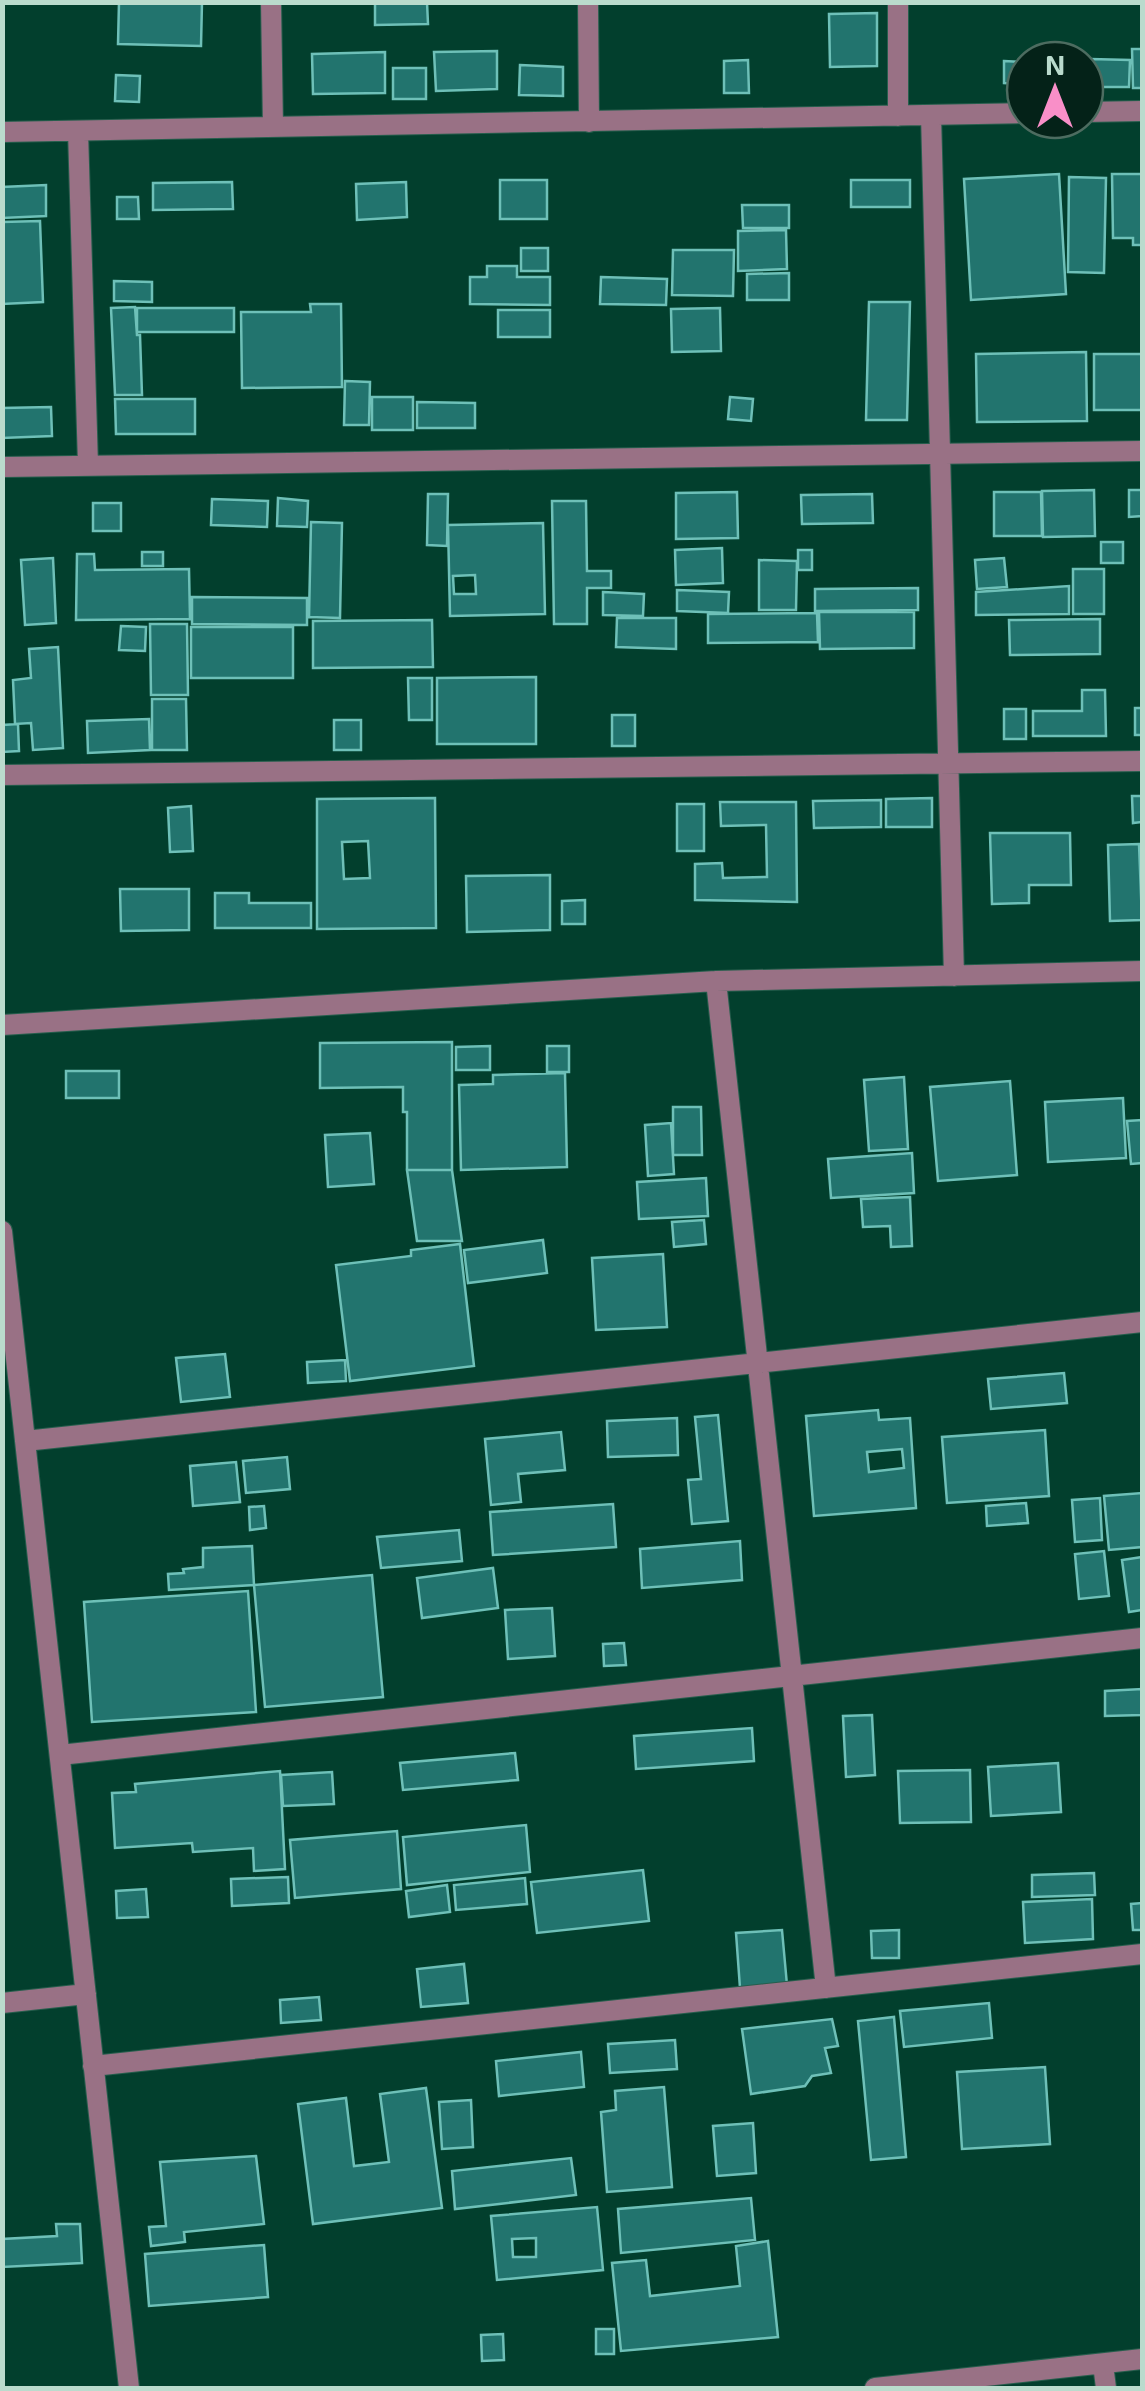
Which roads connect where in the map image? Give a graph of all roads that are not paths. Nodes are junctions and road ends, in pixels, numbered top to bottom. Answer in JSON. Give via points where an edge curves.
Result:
{"nodes":[{"id":1,"x":271,"y":2,"type":"edge"},
{"id":2,"x":588,"y":2,"type":"edge"},
{"id":3,"x":898,"y":2,"type":"edge"},
{"id":4,"x":1142,"y":111,"type":"edge"},
{"id":5,"x":1105,"y":112,"type":"edge"},
{"id":6,"x":1005,"y":113,"type":"edge"},
{"id":7,"x":931,"y":115,"type":"junction"},
{"id":8,"x":898,"y":116,"type":"junction"},
{"id":9,"x":589,"y":122,"type":"junction"},
{"id":10,"x":273,"y":127,"type":"junction"},
{"id":11,"x":78,"y":130,"type":"junction"},
{"id":12,"x":2,"y":132,"type":"edge"},
{"id":13,"x":1142,"y":451,"type":"edge"},
{"id":14,"x":940,"y":453,"type":"junction"},
{"id":15,"x":88,"y":465,"type":"junction"},
{"id":16,"x":2,"y":466,"type":"edge"},
{"id":17,"x":1142,"y":761,"type":"edge"},
{"id":18,"x":949,"y":763,"type":"junction"},
{"id":19,"x":2,"y":775,"type":"edge"},
{"id":20,"x":1142,"y":972,"type":"edge"},
{"id":21,"x":954,"y":976,"type":"junction"},
{"id":22,"x":716,"y":981,"type":"junction"},
{"id":23,"x":2,"y":1026,"type":"edge"},
{"id":24,"x":2,"y":1231,"type":"edge"},
{"id":25,"x":1142,"y":1322,"type":"edge"},
{"id":26,"x":758,"y":1363,"type":"junction"},
{"id":27,"x":25,"y":1441,"type":"junction"},
{"id":28,"x":1142,"y":1638,"type":"edge"},
{"id":29,"x":792,"y":1676,"type":"junction"},
{"id":30,"x":60,"y":1754,"type":"junction"},
{"id":31,"x":1142,"y":1954,"type":"edge"},
{"id":32,"x":826,"y":1988,"type":"junction"},
{"id":33,"x":86,"y":1994,"type":"junction"},
{"id":34,"x":2,"y":2003,"type":"edge"},
{"id":35,"x":94,"y":2066,"type":"junction"},
{"id":36,"x":1142,"y":2360,"type":"edge"},
{"id":37,"x":1103,"y":2364,"type":"junction"},
{"id":38,"x":128,"y":2388,"type":"edge"},
{"id":39,"x":875,"y":2388,"type":"edge"},
{"id":40,"x":1106,"y":2388,"type":"edge"}],
"edges":[{"from":1,"to":10,"type":"street"},
{"from":2,"to":9,"type":"street"},
{"from":3,"to":8,"type":"street"},
{"from":4,"to":5,"type":"street"},
{"from":6,"to":7,"type":"street"},
{"from":7,"to":8,"type":"street"},
{"from":7,"to":14,"type":"street"},
{"from":8,"to":9,"type":"street"},
{"from":9,"to":10,"type":"street"},
{"from":10,"to":11,"type":"street"},
{"from":11,"to":12,"type":"street"},
{"from":11,"to":15,"type":"street"},
{"from":13,"to":14,"type":"street"},
{"from":14,"to":15,"type":"street"},
{"from":14,"to":18,"type":"street"},
{"from":15,"to":16,"type":"street"},
{"from":17,"to":18,"type":"street"},
{"from":18,"to":19,"type":"street"},
{"from":18,"to":21,"type":"street"},
{"from":20,"to":21,"type":"street"},
{"from":21,"to":22,"type":"street"},
{"from":22,"to":23,"type":"street"},
{"from":22,"to":26,"type":"street"},
{"from":24,"to":27,"type":"street"},
{"from":25,"to":26,"type":"street"},
{"from":26,"to":27,"type":"street"},
{"from":26,"to":29,"type":"street"},
{"from":27,"to":30,"type":"street"},
{"from":28,"to":29,"type":"street"},
{"from":29,"to":30,"type":"street"},
{"from":29,"to":32,"type":"street"},
{"from":30,"to":33,"type":"street"},
{"from":31,"to":32,"type":"street"},
{"from":32,"to":35,"type":"street"},
{"from":33,"to":34,"type":"street"},
{"from":33,"to":35,"type":"street"},
{"from":35,"to":38,"type":"street"},
{"from":36,"to":37,"type":"street"},
{"from":37,"to":39,"type":"street"},
{"from":37,"to":40,"type":"street"}]}
